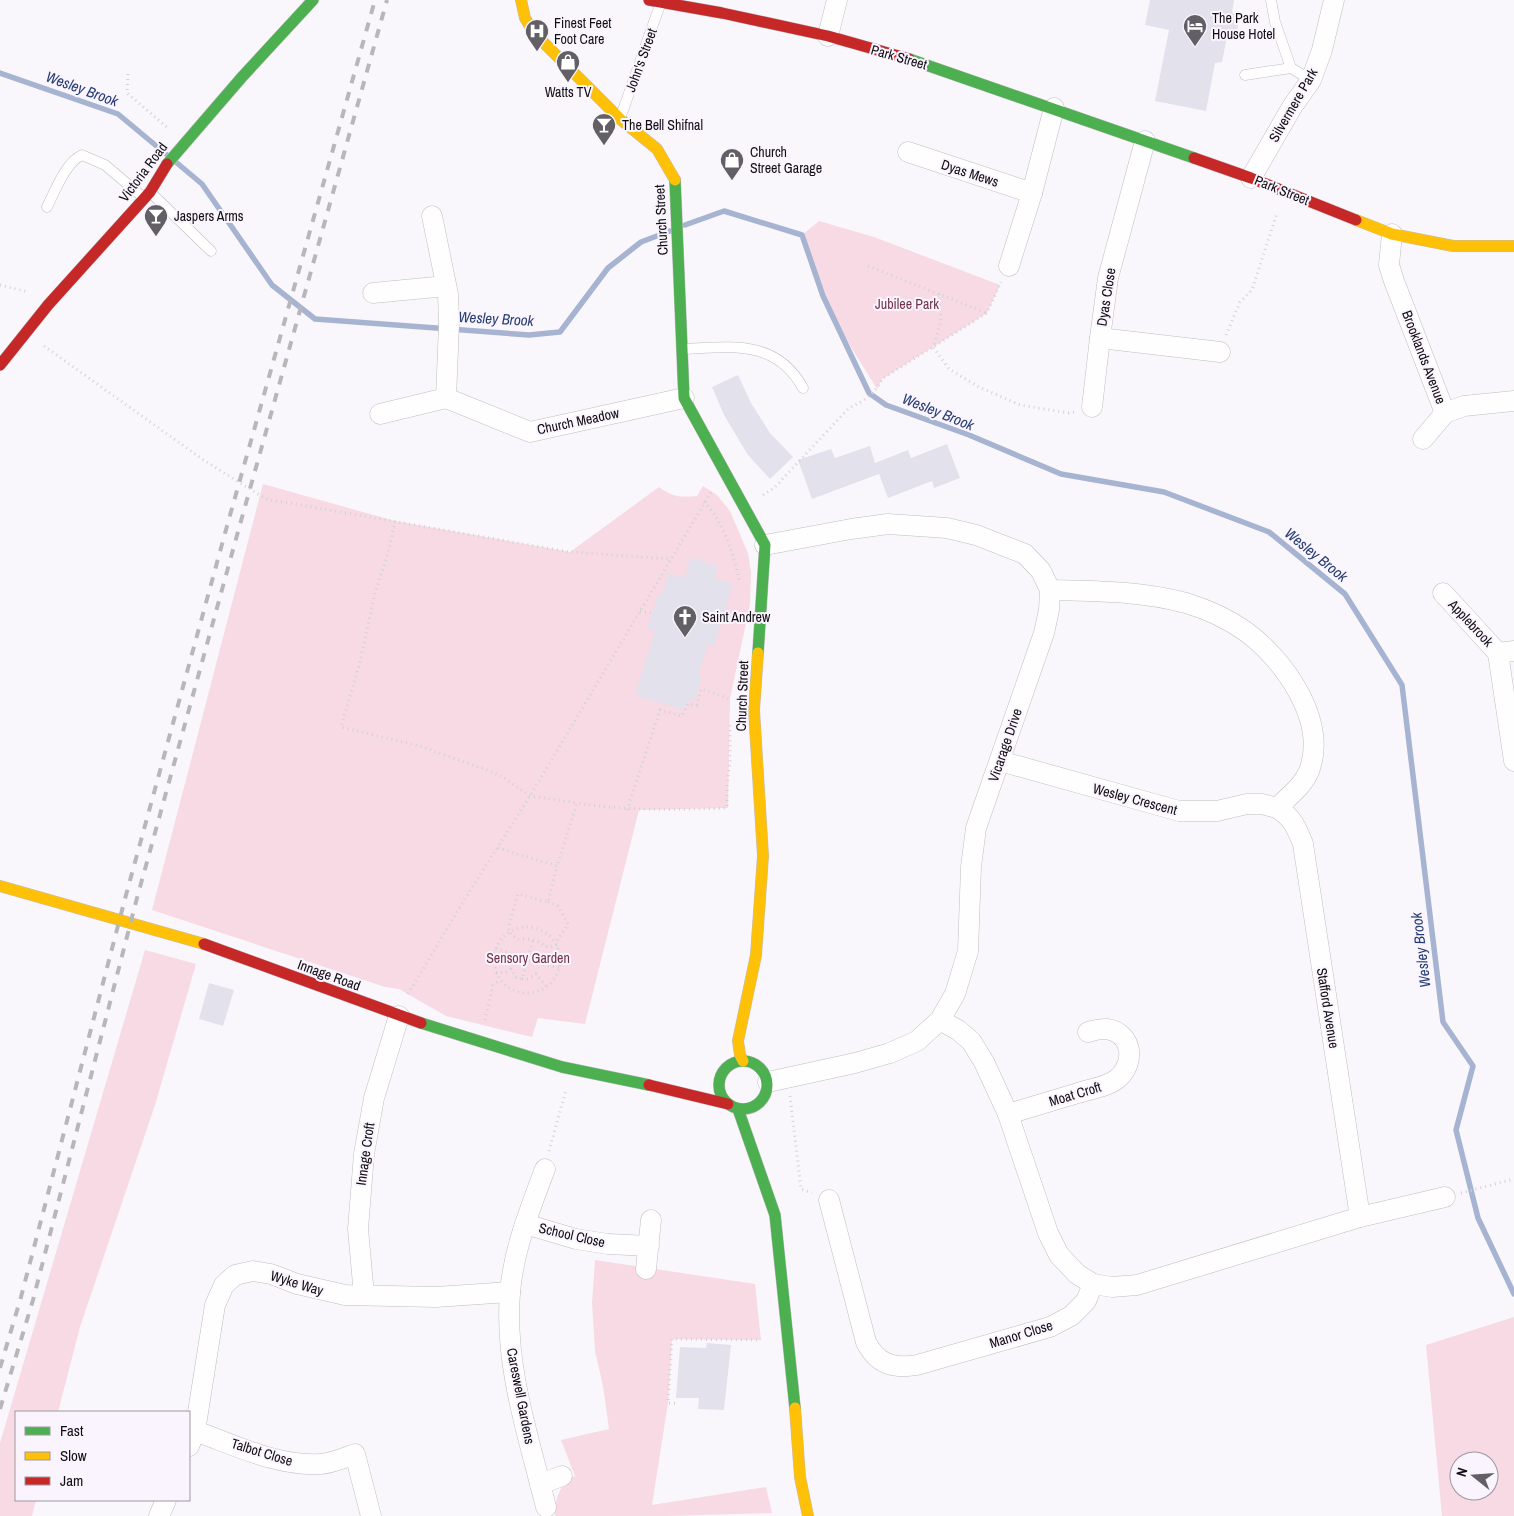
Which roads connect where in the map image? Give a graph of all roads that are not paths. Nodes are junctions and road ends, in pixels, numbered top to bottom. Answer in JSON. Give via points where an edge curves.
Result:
{"nodes":[{"id":1,"x":313,"y":0,"type":"edge"},
{"id":2,"x":521,"y":0,"type":"edge"},
{"id":3,"x":648,"y":0,"type":"edge"},
{"id":4,"x":837,"y":0,"type":"edge"},
{"id":5,"x":1271,"y":0,"type":"edge"},
{"id":6,"x":1334,"y":0,"type":"edge"},
{"id":7,"x":662,"y":2,"type":"junction"},
{"id":8,"x":828,"y":36,"type":"junction"},
{"id":9,"x":1291,"y":68,"type":"junction"},
{"id":10,"x":1245,"y":75,"type":"dead end"},
{"id":11,"x":1312,"y":80,"type":"junction"},
{"id":12,"x":1054,"y":108,"type":"junction"},
{"id":13,"x":620,"y":119,"type":"junction"},
{"id":14,"x":1145,"y":141,"type":"junction"},
{"id":15,"x":908,"y":152,"type":"dead end"},
{"id":16,"x":1251,"y":178,"type":"junction"},
{"id":17,"x":1032,"y":193,"type":"junction"},
{"id":18,"x":147,"y":195,"type":"junction"},
{"id":19,"x":47,"y":207,"type":"dead end"},
{"id":20,"x":432,"y":216,"type":"dead end"},
{"id":21,"x":1392,"y":234,"type":"junction"},
{"id":22,"x":1514,"y":246,"type":"edge"},
{"id":23,"x":210,"y":251,"type":"dead end"},
{"id":24,"x":1009,"y":266,"type":"road end"},
{"id":25,"x":446,"y":286,"type":"junction"},
{"id":26,"x":374,"y":293,"type":"dead end"},
{"id":27,"x":1100,"y":338,"type":"junction"},
{"id":28,"x":682,"y":349,"type":"junction"},
{"id":29,"x":1220,"y":352,"type":"road end"},
{"id":30,"x":0,"y":365,"type":"edge"},
{"id":31,"x":803,"y":388,"type":"dead end"},
{"id":32,"x":446,"y":398,"type":"junction"},
{"id":33,"x":684,"y":398,"type":"junction"},
{"id":34,"x":1514,"y":402,"type":"edge"},
{"id":35,"x":1092,"y":407,"type":"road end"},
{"id":36,"x":1445,"y":413,"type":"junction"},
{"id":37,"x":380,"y":414,"type":"dead end"},
{"id":38,"x":1423,"y":439,"type":"dead end"},
{"id":39,"x":765,"y":545,"type":"junction"},
{"id":40,"x":1050,"y":590,"type":"junction"},
{"id":41,"x":1443,"y":593,"type":"dead end"},
{"id":42,"x":1506,"y":652,"type":"edge"},
{"id":43,"x":1000,"y":761,"type":"junction"},
{"id":44,"x":1514,"y":761,"type":"edge"},
{"id":45,"x":1277,"y":808,"type":"junction"},
{"id":46,"x":0,"y":886,"type":"edge"},
{"id":47,"x":399,"y":1016,"type":"junction"},
{"id":48,"x":940,"y":1020,"type":"junction"},
{"id":49,"x":1088,"y":1032,"type":"dead end"},
{"id":50,"x":744,"y":1061,"type":"junction"},
{"id":51,"x":685,"y":1081,"type":"dead end"},
{"id":52,"x":768,"y":1082,"type":"junction"},
{"id":53,"x":650,"y":1085,"type":"junction"},
{"id":54,"x":733,"y":1107,"type":"junction"},
{"id":55,"x":1008,"y":1114,"type":"junction"},
{"id":56,"x":545,"y":1169,"type":"road end"},
{"id":57,"x":1452,"y":1195,"type":"road end"},
{"id":58,"x":829,"y":1200,"type":"road end"},
{"id":59,"x":1360,"y":1217,"type":"junction"},
{"id":60,"x":651,"y":1220,"type":"dead end"},
{"id":61,"x":525,"y":1224,"type":"junction"},
{"id":62,"x":648,"y":1246,"type":"junction"},
{"id":63,"x":646,"y":1270,"type":"dead end"},
{"id":64,"x":1092,"y":1284,"type":"junction"},
{"id":65,"x":510,"y":1292,"type":"junction"},
{"id":66,"x":364,"y":1295,"type":"junction"},
{"id":67,"x":192,"y":1438,"type":"edge"},
{"id":68,"x":562,"y":1476,"type":"dead end"},
{"id":69,"x":540,"y":1484,"type":"junction"},
{"id":70,"x":166,"y":1501,"type":"edge"},
{"id":71,"x":546,"y":1507,"type":"dead end"},
{"id":72,"x":159,"y":1516,"type":"edge"},
{"id":73,"x":371,"y":1516,"type":"edge"},
{"id":74,"x":808,"y":1516,"type":"edge"}],
"edges":[{"from":1,"to":18,"type":"main road","name":"Victoria Road","via":[[184,144]]},
{"from":2,"to":13,"type":"main road","name":"Church Street","via":[[525,18],[534,33]]},
{"from":3,"to":7,"type":"main road","name":"Park Street"},
{"from":4,"to":8,"type":"street"},
{"from":5,"to":9,"type":"lane"},
{"from":6,"to":11,"type":"street","name":"Silvermere Park"},
{"from":7,"to":8,"type":"main road","name":"Park Street"},
{"from":7,"to":13,"type":"lane","name":"John's Street"},
{"from":8,"to":12,"type":"main road","name":"Park Street","via":[[922,63]]},
{"from":9,"to":10,"type":"lane"},
{"from":9,"to":11,"type":"lane"},
{"from":11,"to":16,"type":"street","name":"Silvermere Park","via":[[1292,107]]},
{"from":12,"to":14,"type":"main road","name":"Park Street"},
{"from":12,"to":17,"type":"street"},
{"from":13,"to":28,"type":"main road","name":"Church Street","via":[[657,149],[675,178]]},
{"from":14,"to":16,"type":"main road","name":"Park Street"},
{"from":14,"to":27,"type":"street","name":"Dyas Close","via":[[1108,278]]},
{"from":15,"to":17,"type":"street","name":"Dyas Mews"},
{"from":16,"to":21,"type":"main road","name":"Park Street"},
{"from":17,"to":24,"type":"street"},
{"from":18,"to":19,"type":"lane","via":[[105,165],[82,155],[64,174]]},
{"from":18,"to":23,"type":"lane"},
{"from":18,"to":30,"type":"main road","name":"Victoria Road","via":[[48,305]]},
{"from":20,"to":25,"type":"street"},
{"from":21,"to":22,"type":"main road","name":"Park Street","via":[[1453,246]]},
{"from":21,"to":36,"type":"street","name":"Brooklands Avenue","via":[[1390,265],[1394,281]]},
{"from":25,"to":26,"type":"street"},
{"from":25,"to":32,"type":"street","via":[[449,328]]},
{"from":27,"to":29,"type":"street","name":"Dyas Close"},
{"from":27,"to":35,"type":"street"},
{"from":28,"to":31,"type":"lane","via":[[755,349],[785,364]]},
{"from":28,"to":33,"type":"main road","name":"Church Street"},
{"from":32,"to":33,"type":"street","name":"Church Meadow","via":[[530,432]]},
{"from":32,"to":37,"type":"street"},
{"from":33,"to":39,"type":"main road","name":"Church Street"},
{"from":34,"to":36,"type":"street","name":"Brooklands Avenue","via":[[1464,406]]},
{"from":36,"to":38,"type":"street"},
{"from":39,"to":40,"type":"street","via":[[888,524],[947,528],[976,535],[1025,554],[1041,571]]},
{"from":39,"to":50,"type":"main road","name":"Church Street","via":[[754,710],[763,856],[756,955],[738,1041]]},
{"from":40,"to":43,"type":"street","name":"Vicarage Drive","via":[[1044,633]]},
{"from":40,"to":45,"type":"street","via":[[1120,592],[1188,604],[1220,616],[1264,647],[1298,691],[1313,734],[1314,751],[1308,772]]},
{"from":41,"to":42,"type":"street","name":"Applebrook"},
{"from":42,"to":44,"type":"street","name":"Applebrook"},
{"from":43,"to":45,"type":"street","name":"Wesley Crescent","via":[[1179,811],[1217,811],[1247,804]]},
{"from":43,"to":48,"type":"street","name":"Vicarage Drive","via":[[976,828],[968,951],[955,994]]},
{"from":45,"to":59,"type":"street","name":"Stafford Avenue","via":[[1288,814],[1303,844]]},
{"from":46,"to":47,"type":"main road","name":"Innage Road","via":[[199,942]]},
{"from":47,"to":53,"type":"main road","name":"Innage Road","via":[[573,1069]]},
{"from":47,"to":66,"type":"street","name":"Innage Croft","via":[[374,1098],[364,1154],[358,1229]]},
{"from":48,"to":52,"type":"street","name":"Vicarage Drive","via":[[917,1040],[890,1053]]},
{"from":48,"to":55,"type":"street","via":[[971,1041]]},
{"from":49,"to":55,"type":"street","name":"Moat Croft","via":[[1107,1030],[1122,1036],[1130,1048],[1124,1072],[1101,1086]]},
{"from":50,"to":52,"type":"main road","via":[[763,1070]]},
{"from":50,"to":54,"type":"main road","via":[[732,1063],[716,1077],[720,1094]]},
{"from":51,"to":53,"type":"main road"},
{"from":52,"to":54,"type":"main road","via":[[762,1100],[751,1108]]},
{"from":53,"to":54,"type":"main road","name":"Innage Road"},
{"from":54,"to":74,"type":"main road","via":[[776,1215],[800,1477]]},
{"from":55,"to":64,"type":"street","via":[[1048,1233],[1059,1255]]},
{"from":56,"to":61,"type":"street","name":"Careswell Gardens"},
{"from":57,"to":59,"type":"street"},
{"from":58,"to":64,"type":"street","name":"Manor Close","via":[[866,1342],[871,1352],[890,1364],[917,1365],[1050,1327],[1071,1316],[1086,1301]]},
{"from":59,"to":64,"type":"street","via":[[1137,1285],[1112,1287]]},
{"from":60,"to":62,"type":"street"},
{"from":61,"to":62,"type":"street","name":"School Close","via":[[576,1239]]},
{"from":61,"to":65,"type":"street","name":"Careswell Gardens"},
{"from":62,"to":63,"type":"street"},
{"from":65,"to":66,"type":"street","name":"Wyke Way","via":[[436,1297]]},
{"from":65,"to":69,"type":"street","name":"Careswell Gardens","via":[[511,1354]]},
{"from":66,"to":67,"type":"street","name":"Wyke Way","via":[[325,1292],[262,1272],[235,1275],[224,1285],[215,1304]]},
{"from":67,"to":73,"type":"street","name":"Talbot Close","via":[[302,1464],[323,1464],[355,1454]]},
{"from":68,"to":69,"type":"street"},
{"from":69,"to":71,"type":"street","name":"Careswell Gardens"},
{"from":70,"to":72,"type":"street"}]}
